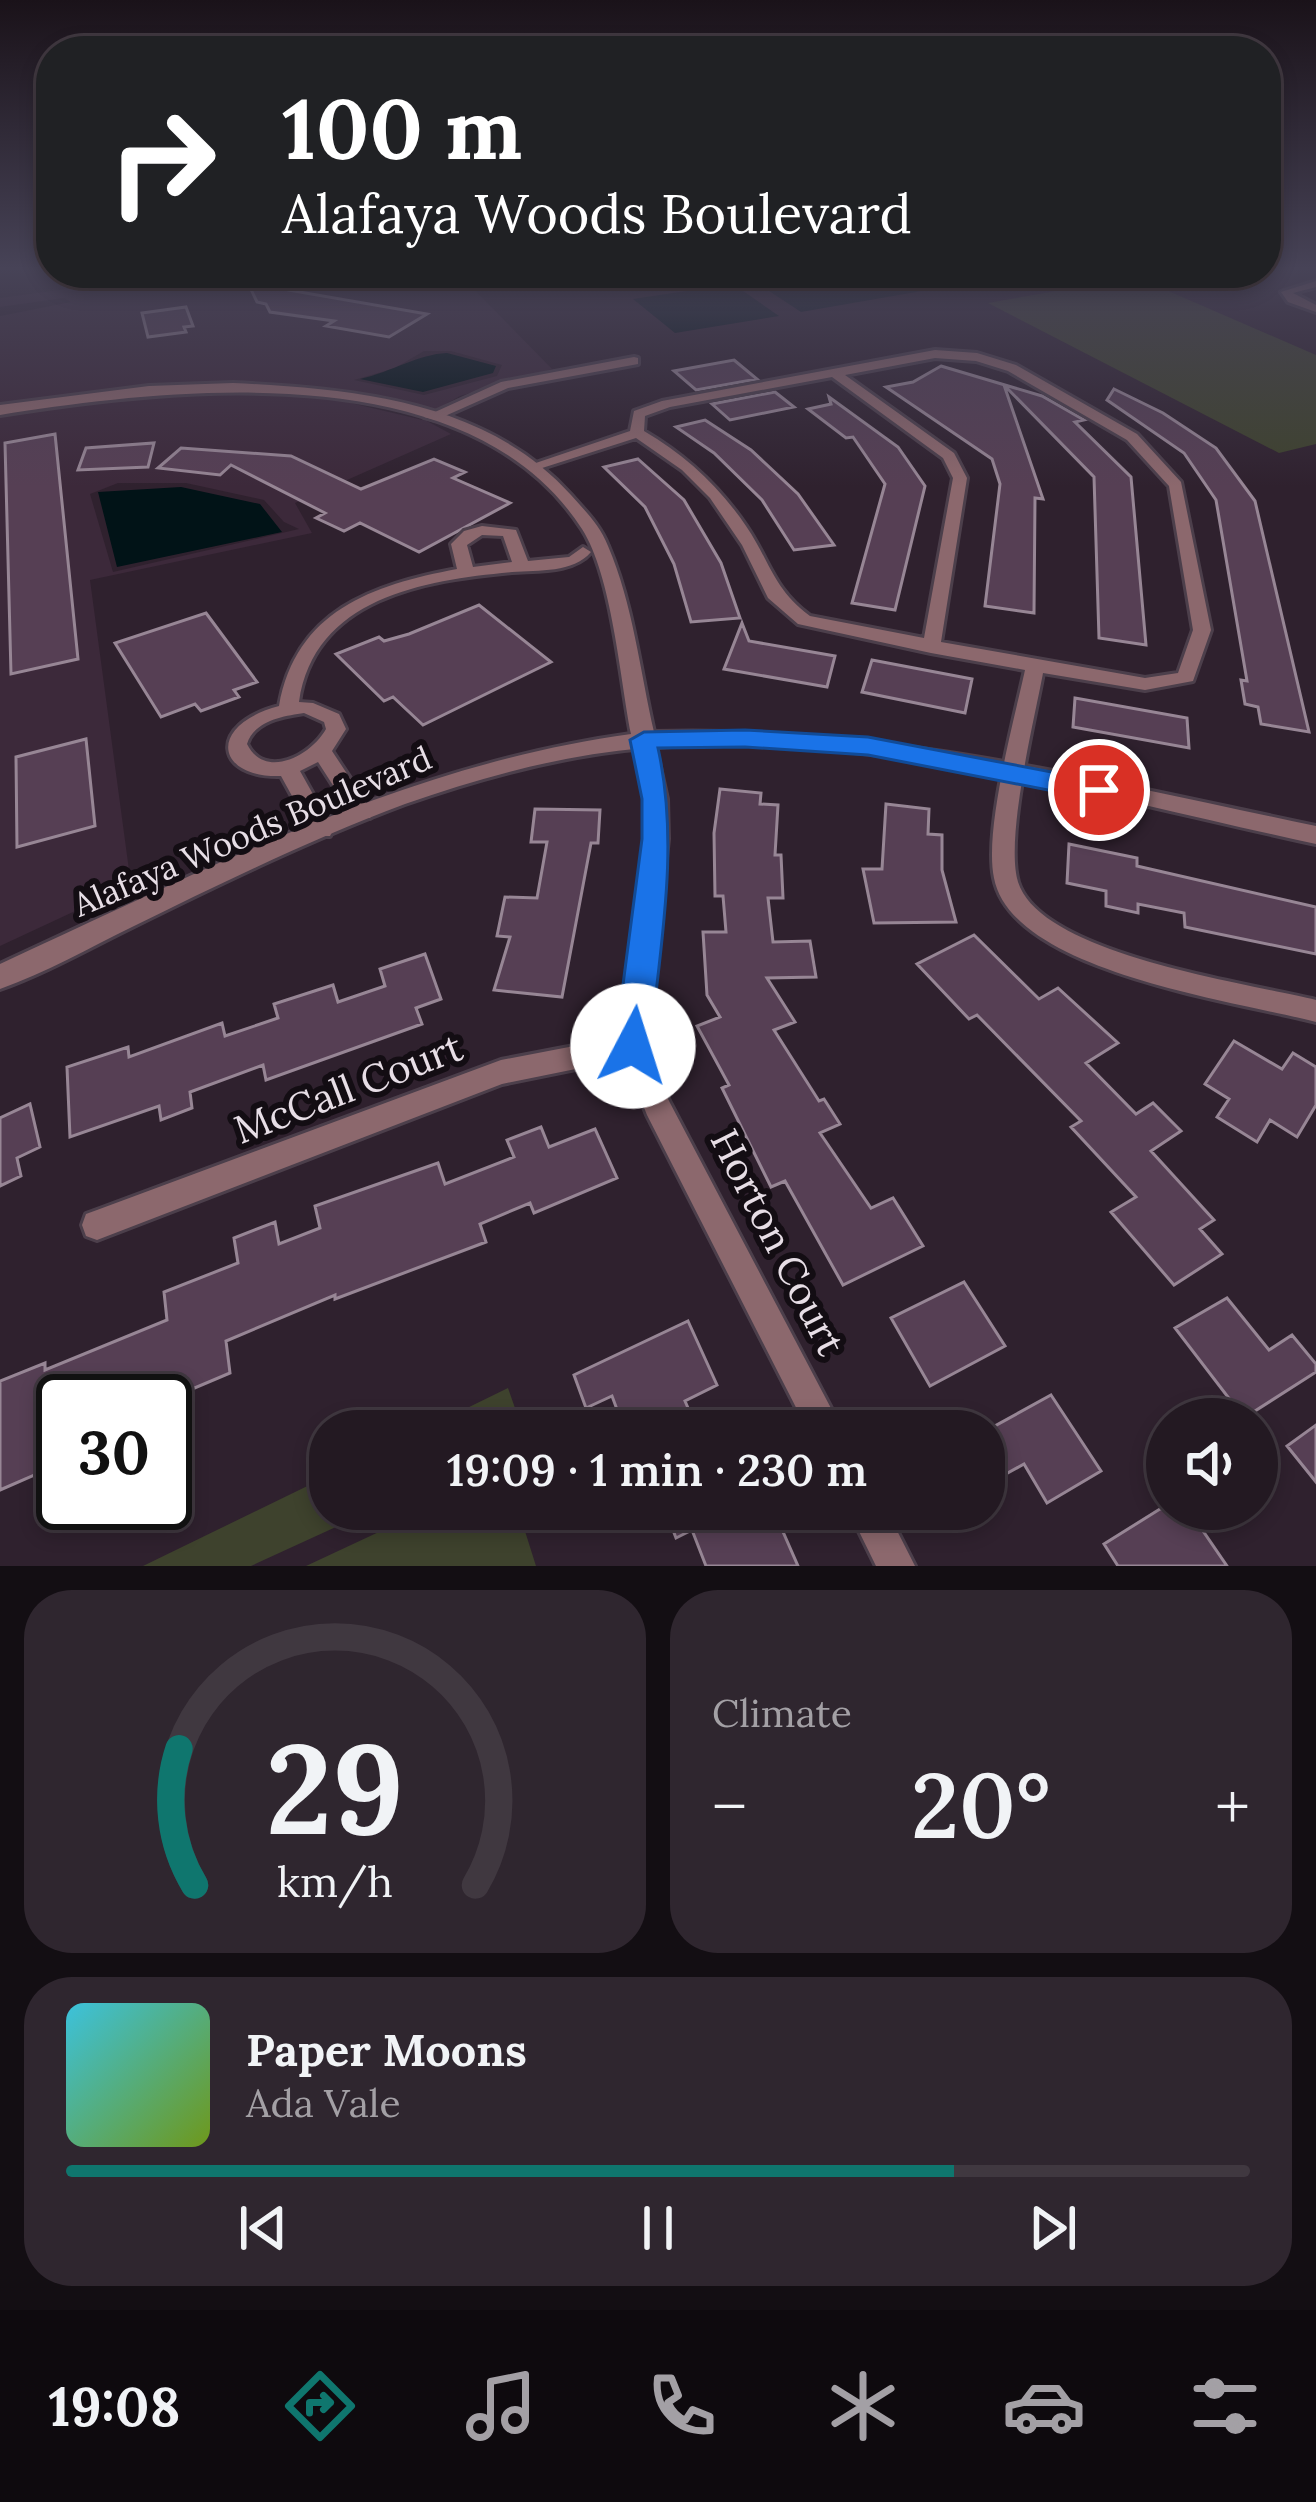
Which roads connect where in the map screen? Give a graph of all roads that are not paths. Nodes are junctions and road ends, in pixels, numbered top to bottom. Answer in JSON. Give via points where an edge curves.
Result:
{"nodes":[{"id":1,"x":634,"y":361,"type":"dead end"},
{"id":2,"x":832,"y":371,"type":"junction"},
{"id":3,"x":0,"y":410,"type":"edge"},
{"id":4,"x":431,"y":417,"type":"junction"},
{"id":5,"x":637,"y":433,"type":"junction"},
{"id":6,"x":534,"y":466,"type":"junction"},
{"id":7,"x":592,"y":551,"type":"junction"},
{"id":8,"x":521,"y":564,"type":"junction"},
{"id":9,"x":467,"y":574,"type":"junction"},
{"id":10,"x":931,"y":648,"type":"junction"},
{"id":11,"x":1035,"y":667,"type":"junction"},
{"id":12,"x":288,"y":707,"type":"junction"},
{"id":13,"x":644,"y":740,"type":"junction"},
{"id":14,"x":322,"y":752,"type":"junction"},
{"id":15,"x":287,"y":767,"type":"junction"},
{"id":16,"x":1015,"y":773,"type":"junction"},
{"id":17,"x":362,"y":813,"type":"junction"},
{"id":18,"x":322,"y":830,"type":"junction"},
{"id":19,"x":1316,"y":835,"type":"edge"},
{"id":20,"x":0,"y":977,"type":"edge"},
{"id":21,"x":1316,"y":1011,"type":"edge"},
{"id":22,"x":633,"y":1046,"type":"junction"},
{"id":23,"x":98,"y":1225,"type":"dead end"},
{"id":24,"x":815,"y":1410,"type":"edge"},
{"id":25,"x":877,"y":1530,"type":"edge"},
{"id":26,"x":896,"y":1566,"type":"edge"}],
"edges":[{"from":1,"to":4,"type":"street","via":[[505,385]]},
{"from":2,"to":5,"type":"street","via":[[667,404],[639,414]]},
{"from":2,"to":10,"type":"street","via":[[949,456],[960,478]]},
{"from":2,"to":11,"type":"street","via":[[935,354],[1012,368],[1132,437],[1176,485],[1202,630],[1186,677],[1145,684]]},
{"from":3,"to":4,"type":"street","via":[[116,391],[256,386]]},
{"from":4,"to":6,"type":"street"},
{"from":5,"to":6,"type":"street"},
{"from":5,"to":10,"type":"street","via":[[669,450],[719,498],[774,599],[804,620]]},
{"from":6,"to":7,"type":"street","via":[[573,503]]},
{"from":7,"to":8,"type":"street","via":[[574,561]]},
{"from":7,"to":13,"type":"street"},
{"from":8,"to":9,"type":"street"},
{"from":8,"to":9,"type":"street","via":[[509,533],[486,530],[460,544]]},
{"from":9,"to":12,"type":"street","via":[[394,588],[325,626],[297,666]]},
{"from":10,"to":11,"type":"street"},
{"from":11,"to":16,"type":"street"},
{"from":12,"to":14,"type":"street","via":[[332,718],[333,741]]},
{"from":12,"to":15,"type":"street","via":[[254,721],[238,744],[252,764]]},
{"from":13,"to":16,"type":"street","name":"Alafaya Woods Boulevard","via":[[823,742]]},
{"from":13,"to":17,"type":"street","name":"Alafaya Woods Boulevard","via":[[488,769]]},
{"from":13,"to":22,"type":"street","name":"Horton Court","via":[[657,839]]},
{"from":14,"to":15,"type":"street"},
{"from":14,"to":17,"type":"street"},
{"from":15,"to":18,"type":"street"},
{"from":16,"to":19,"type":"street","name":"Alafaya Woods Boulevard"},
{"from":16,"to":21,"type":"street","via":[[1004,883],[1020,911],[1051,938]]},
{"from":17,"to":18,"type":"street","name":"Alafaya Woods Boulevard"},
{"from":18,"to":20,"type":"street","name":"Alafaya Woods Boulevard"},
{"from":22,"to":23,"type":"street","name":"McCall Court","via":[[501,1072]]},
{"from":22,"to":24,"type":"street","name":"Horton Court"},
{"from":25,"to":26,"type":"street"}]}
